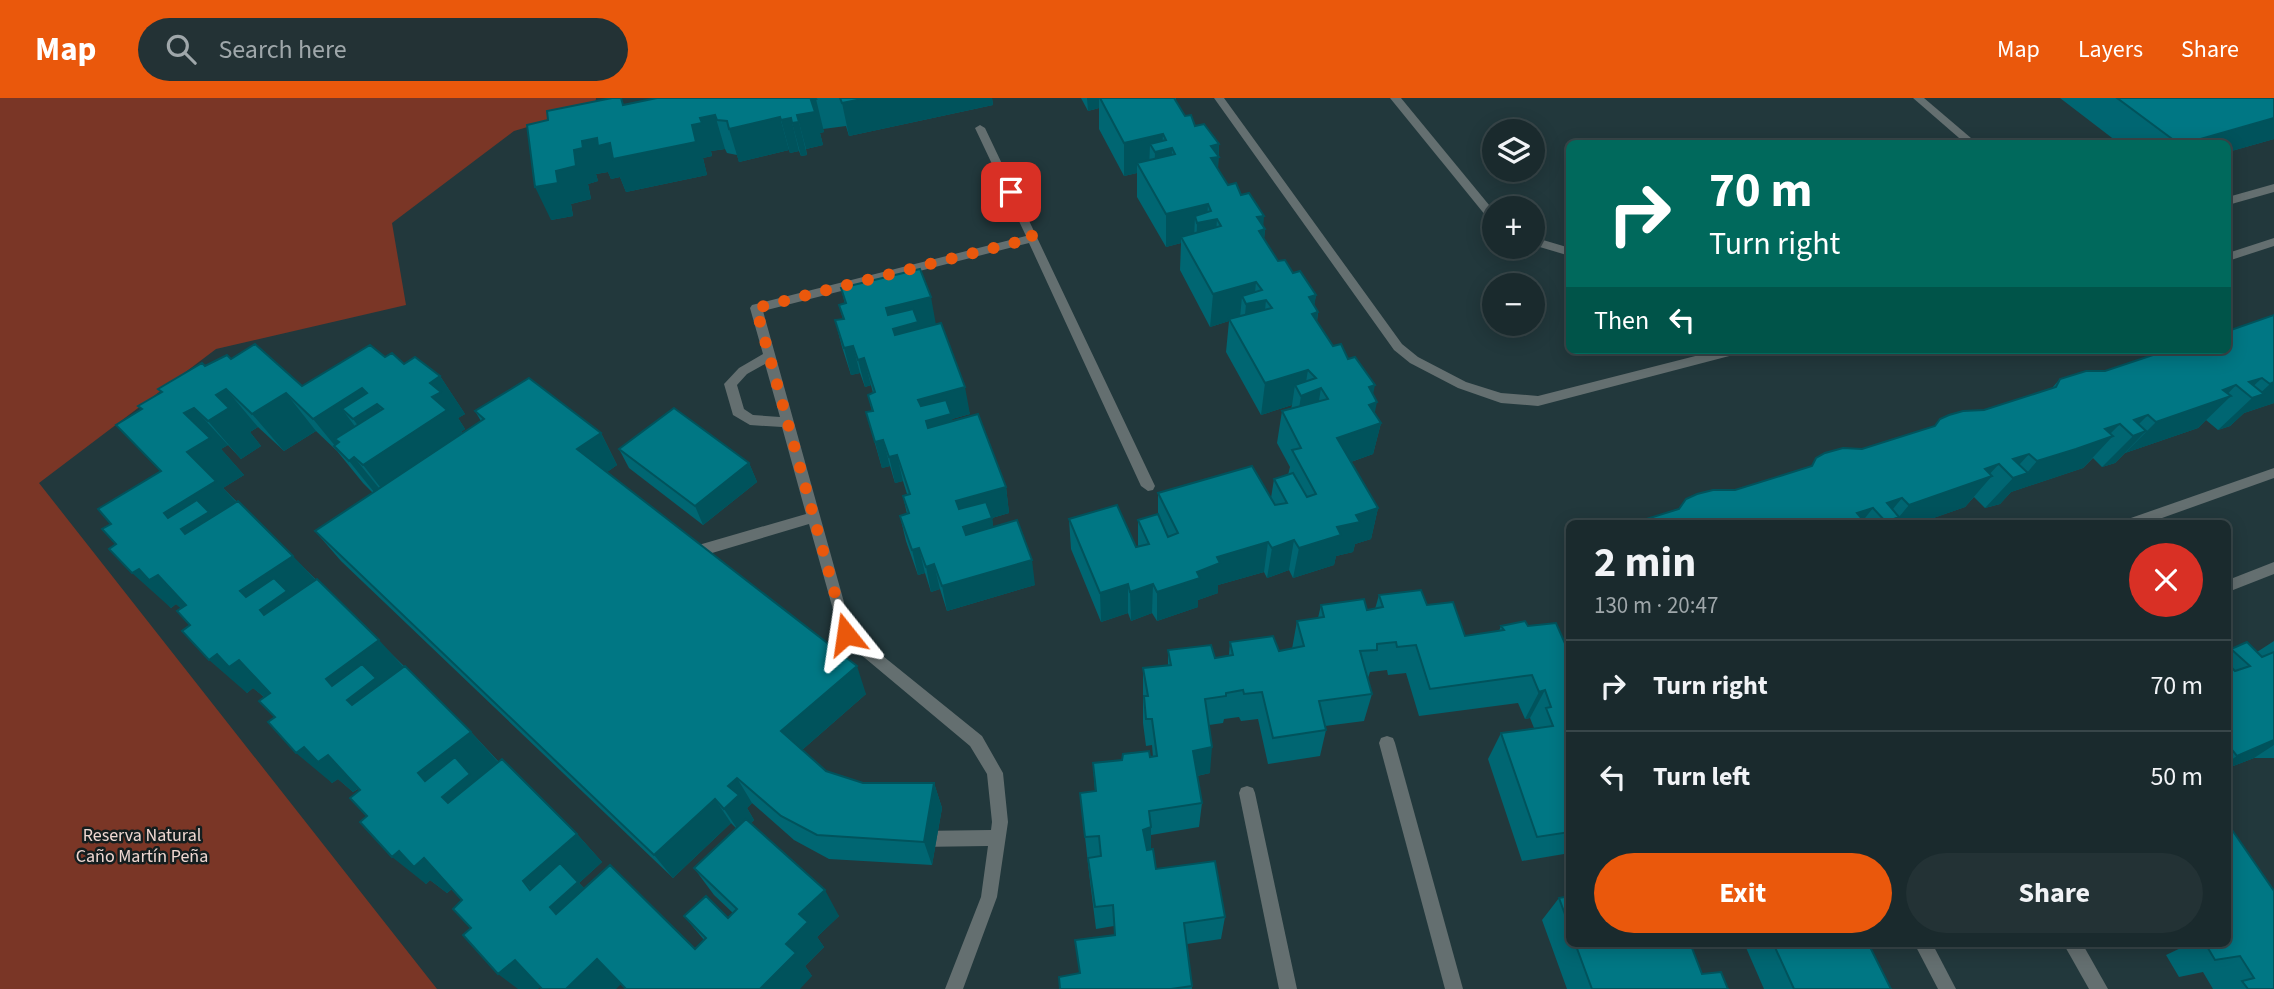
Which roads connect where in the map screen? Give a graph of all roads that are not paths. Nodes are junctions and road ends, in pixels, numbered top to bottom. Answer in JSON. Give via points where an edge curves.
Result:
{"nodes":[{"id":1,"x":1219,"y":98,"type":"edge"},
{"id":2,"x":1395,"y":98,"type":"edge"},
{"id":3,"x":1918,"y":98,"type":"edge"},
{"id":4,"x":980,"y":128,"type":"dead end"},
{"id":5,"x":1968,"y":140,"type":"edge"},
{"id":6,"x":2274,"y":188,"type":"edge"},
{"id":7,"x":2231,"y":200,"type":"edge"},
{"id":8,"x":1482,"y":203,"type":"edge"},
{"id":9,"x":1033,"y":238,"type":"junction"},
{"id":10,"x":2274,"y":242,"type":"edge"},
{"id":11,"x":1545,"y":245,"type":"edge"},
{"id":12,"x":1566,"y":252,"type":"edge"},
{"id":13,"x":2231,"y":256,"type":"edge"},
{"id":14,"x":1721,"y":354,"type":"edge"},
{"id":15,"x":770,"y":356,"type":"junction"},
{"id":16,"x":788,"y":423,"type":"junction"},
{"id":17,"x":2274,"y":473,"type":"edge"},
{"id":18,"x":1148,"y":486,"type":"dead end"},
{"id":19,"x":814,"y":517,"type":"junction"},
{"id":20,"x":2141,"y":520,"type":"edge"},
{"id":21,"x":702,"y":550,"type":"edge"},
{"id":22,"x":2274,"y":568,"type":"edge"},
{"id":23,"x":2231,"y":585,"type":"edge"},
{"id":24,"x":1387,"y":743,"type":"dead end"},
{"id":25,"x":1247,"y":793,"type":"dead end"},
{"id":26,"x":905,"y":838,"type":"edge"},
{"id":27,"x":998,"y":838,"type":"junction"},
{"id":28,"x":1925,"y":947,"type":"edge"},
{"id":29,"x":2074,"y":947,"type":"edge"},
{"id":30,"x":954,"y":989,"type":"edge"},
{"id":31,"x":1288,"y":989,"type":"edge"},
{"id":32,"x":1454,"y":989,"type":"edge"},
{"id":33,"x":1947,"y":989,"type":"edge"},
{"id":34,"x":2099,"y":989,"type":"edge"}],
"edges":[{"from":1,"to":14,"type":"lane","via":[[1398,347],[1438,374],[1501,398],[1538,401]]},
{"from":2,"to":8,"type":"lane"},
{"from":3,"to":5,"type":"lane"},
{"from":4,"to":9,"type":"lane"},
{"from":6,"to":7,"type":"lane"},
{"from":9,"to":15,"type":"lane","via":[[756,308]]},
{"from":9,"to":18,"type":"lane"},
{"from":10,"to":13,"type":"lane"},
{"from":11,"to":12,"type":"lane"},
{"from":15,"to":16,"type":"lane"},
{"from":15,"to":16,"type":"lane","via":[[730,384],[738,412],[750,420]]},
{"from":16,"to":19,"type":"lane"},
{"from":17,"to":20,"type":"lane"},
{"from":19,"to":21,"type":"lane"},
{"from":19,"to":27,"type":"lane","via":[[846,634],[976,741],[995,773]]},
{"from":22,"to":23,"type":"lane"},
{"from":24,"to":32,"type":"lane"},
{"from":25,"to":31,"type":"lane"},
{"from":26,"to":27,"type":"lane"},
{"from":27,"to":30,"type":"lane","via":[[989,897]]},
{"from":28,"to":33,"type":"lane"},
{"from":29,"to":34,"type":"lane"}]}
